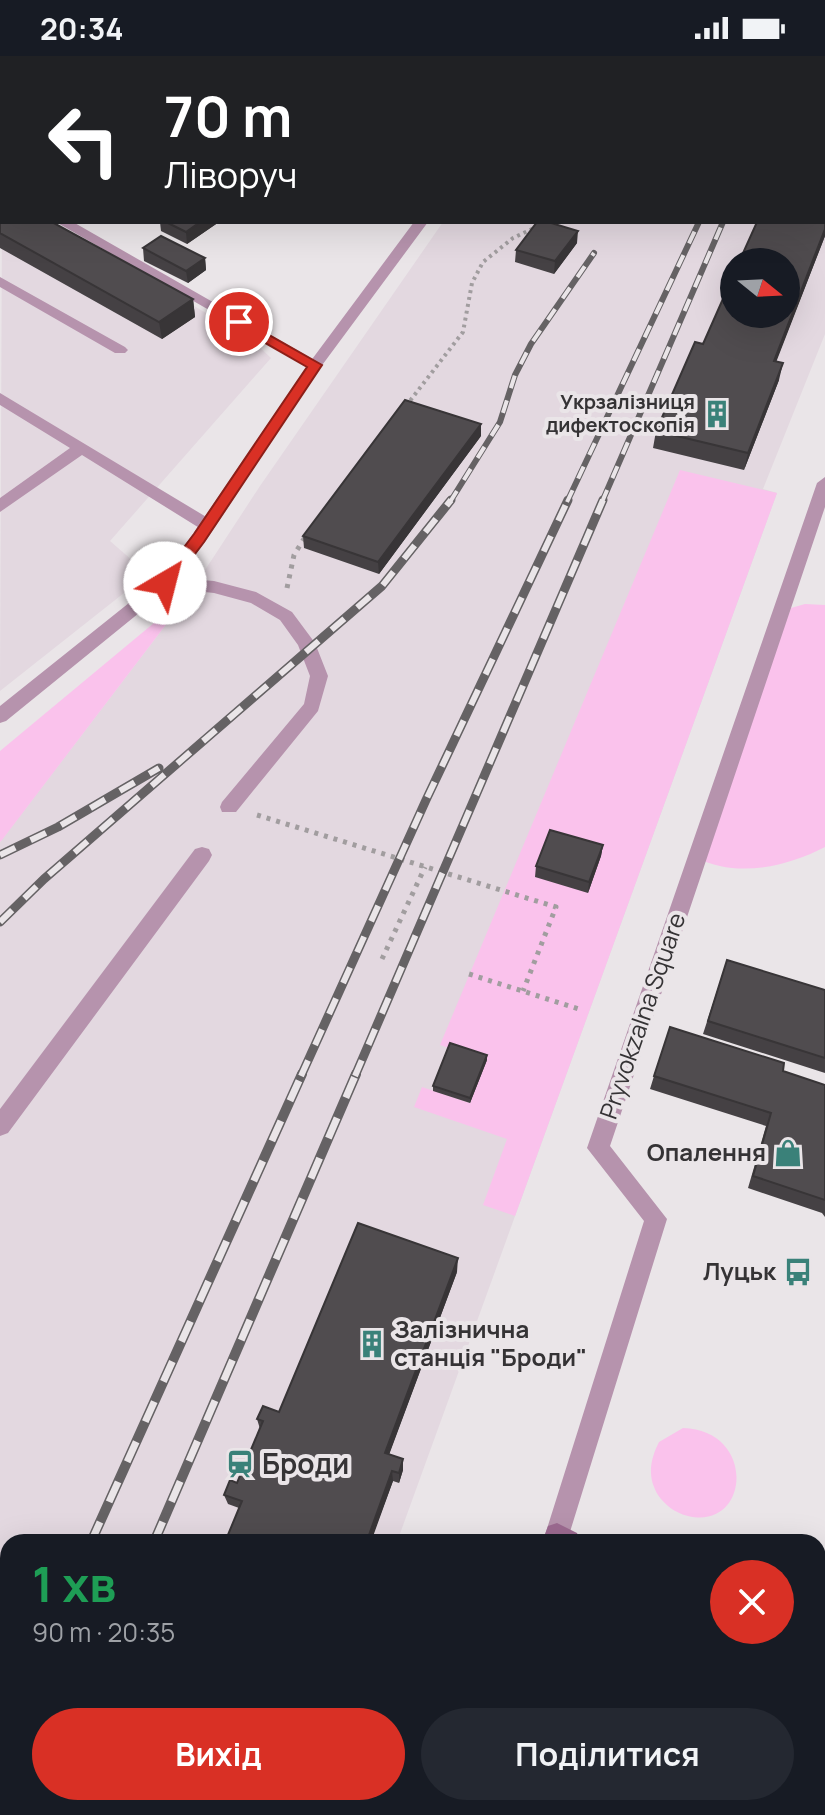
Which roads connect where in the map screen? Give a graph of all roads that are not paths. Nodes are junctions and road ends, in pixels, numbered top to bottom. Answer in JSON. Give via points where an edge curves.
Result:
{"nodes":[{"id":1,"x":67,"y":224,"type":"edge"},
{"id":2,"x":420,"y":224,"type":"edge"},
{"id":3,"x":0,"y":281,"type":"edge"},
{"id":4,"x":120,"y":350,"type":"dead end"},
{"id":5,"x":315,"y":365,"type":"junction"},
{"id":6,"x":0,"y":398,"type":"edge"},
{"id":7,"x":81,"y":448,"type":"junction"},
{"id":8,"x":825,"y":483,"type":"edge"},
{"id":9,"x":0,"y":506,"type":"edge"},
{"id":10,"x":207,"y":525,"type":"junction"},
{"id":11,"x":165,"y":583,"type":"junction"},
{"id":12,"x":0,"y":716,"type":"edge"},
{"id":13,"x":229,"y":807,"type":"dead end"},
{"id":14,"x":202,"y":855,"type":"dead end"},
{"id":15,"x":0,"y":1126,"type":"edge"},
{"id":16,"x":562,"y":1534,"type":"edge"}],
"edges":[{"from":1,"to":5,"type":"street"},
{"from":2,"to":5,"type":"street"},
{"from":3,"to":4,"type":"street"},
{"from":5,"to":10,"type":"street"},
{"from":6,"to":7,"type":"street"},
{"from":7,"to":9,"type":"street"},
{"from":7,"to":10,"type":"street"},
{"from":8,"to":16,"type":"street","name":"Pryvokzalna Square","via":[[598,1148],[656,1219]]},
{"from":10,"to":11,"type":"street"},
{"from":11,"to":12,"type":"street"},
{"from":11,"to":13,"type":"street","via":[[214,587],[256,598],[286,616],[306,643],[319,676],[312,706]]},
{"from":14,"to":15,"type":"street"}]}
